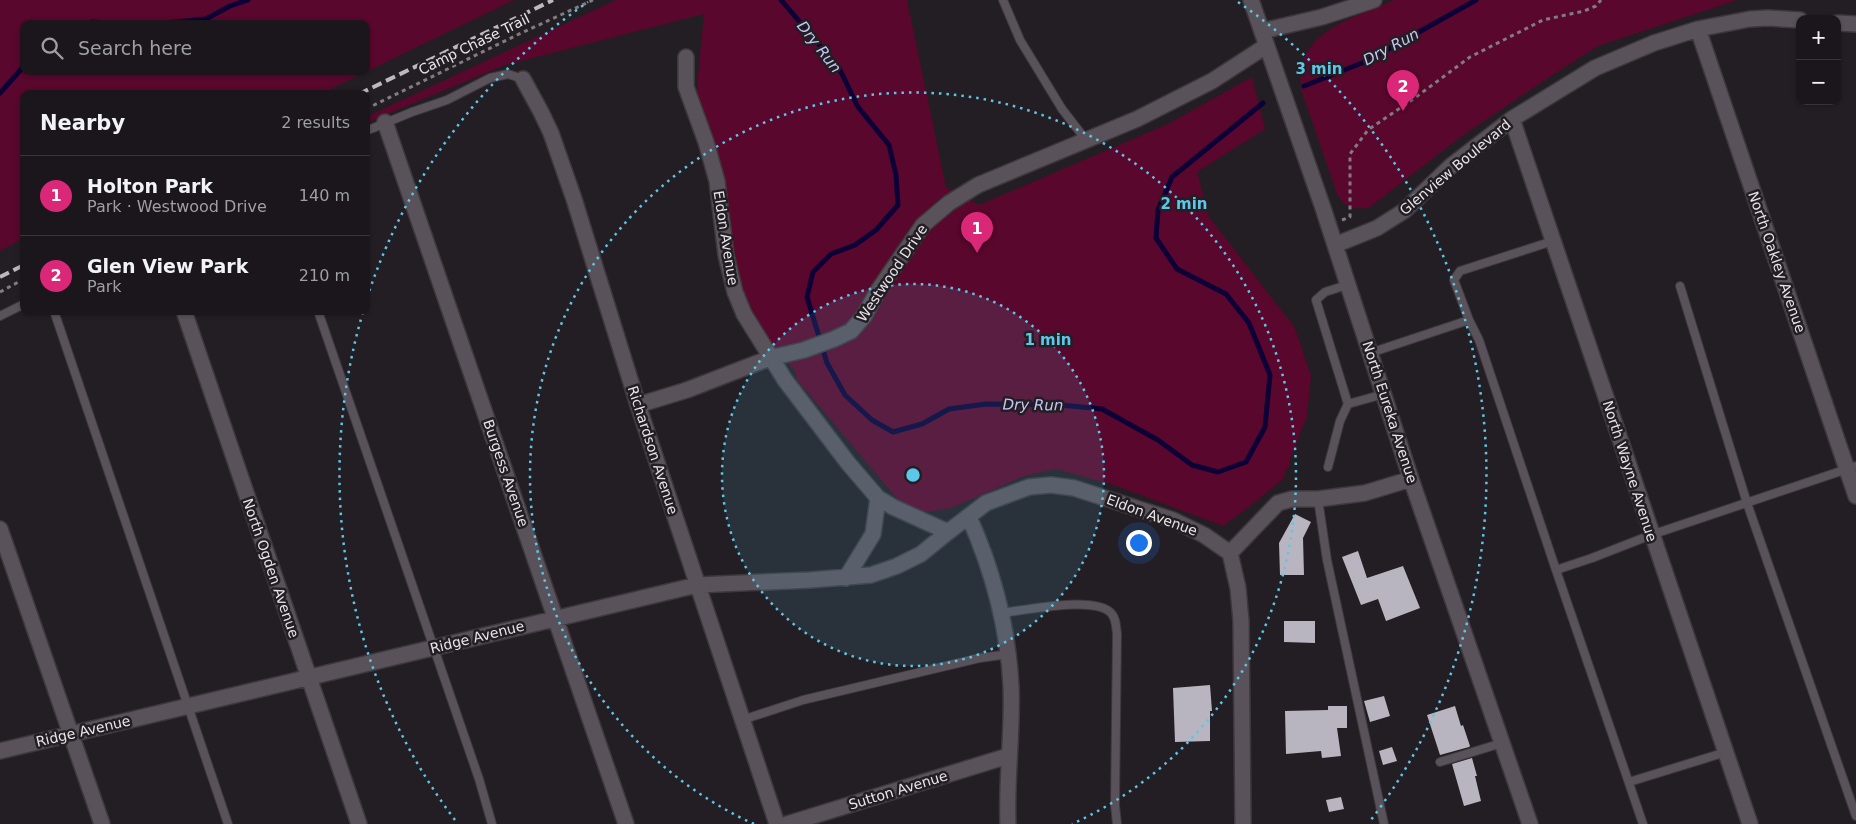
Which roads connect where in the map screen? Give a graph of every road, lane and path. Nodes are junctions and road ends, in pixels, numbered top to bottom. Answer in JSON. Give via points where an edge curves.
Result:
{"nodes":[{"id":1,"x":592,"y":0,"type":"edge"},
{"id":2,"x":1003,"y":0,"type":"edge"},
{"id":3,"x":1251,"y":0,"type":"edge"},
{"id":4,"x":1374,"y":0,"type":"edge"},
{"id":5,"x":1602,"y":0,"type":"edge"},
{"id":6,"x":1796,"y":20,"type":"edge"},
{"id":7,"x":1841,"y":23,"type":"edge"},
{"id":8,"x":1856,"y":24,"type":"edge"},
{"id":9,"x":1698,"y":28,"type":"junction"},
{"id":10,"x":1262,"y":31,"type":"junction"},
{"id":11,"x":1266,"y":46,"type":"junction"},
{"id":12,"x":686,"y":57,"type":"dead end"},
{"id":13,"x":523,"y":79,"type":"joint"},
{"id":14,"x":370,"y":107,"type":"edge"},
{"id":15,"x":1512,"y":119,"type":"junction"},
{"id":16,"x":385,"y":122,"type":"junction"},
{"id":17,"x":370,"y":129,"type":"edge"},
{"id":18,"x":1086,"y":140,"type":"junction"},
{"id":19,"x":1328,"y":225,"type":"junction"},
{"id":20,"x":1553,"y":241,"type":"junction"},
{"id":21,"x":1335,"y":246,"type":"junction"},
{"id":22,"x":20,"y":281,"type":"edge"},
{"id":23,"x":1347,"y":285,"type":"junction"},
{"id":24,"x":1680,"y":286,"type":"dead end"},
{"id":25,"x":0,"y":292,"type":"edge"},
{"id":26,"x":20,"y":306,"type":"edge"},
{"id":27,"x":55,"y":315,"type":"edge"},
{"id":28,"x":185,"y":315,"type":"edge"},
{"id":29,"x":319,"y":315,"type":"edge"},
{"id":30,"x":0,"y":316,"type":"edge"},
{"id":31,"x":1469,"y":320,"type":"junction"},
{"id":32,"x":1370,"y":353,"type":"junction"},
{"id":33,"x":770,"y":358,"type":"junction"},
{"id":34,"x":1384,"y":394,"type":"junction"},
{"id":35,"x":638,"y":404,"type":"junction"},
{"id":36,"x":1348,"y":404,"type":"junction"},
{"id":37,"x":1328,"y":467,"type":"dead end"},
{"id":38,"x":1851,"y":468,"type":"edge"},
{"id":39,"x":1411,"y":480,"type":"junction"},
{"id":40,"x":1856,"y":496,"type":"edge"},
{"id":41,"x":878,"y":498,"type":"junction"},
{"id":42,"x":1318,"y":499,"type":"junction"},
{"id":43,"x":1747,"y":503,"type":"junction"},
{"id":44,"x":969,"y":516,"type":"junction"},
{"id":45,"x":0,"y":529,"type":"edge"},
{"id":46,"x":948,"y":532,"type":"junction"},
{"id":47,"x":1651,"y":534,"type":"junction"},
{"id":48,"x":1230,"y":553,"type":"junction"},
{"id":49,"x":1556,"y":570,"type":"junction"},
{"id":50,"x":846,"y":578,"type":"junction"},
{"id":51,"x":697,"y":585,"type":"junction"},
{"id":52,"x":1002,"y":614,"type":"junction"},
{"id":53,"x":555,"y":618,"type":"junction"},
{"id":54,"x":434,"y":648,"type":"junction"},
{"id":55,"x":1009,"y":654,"type":"junction"},
{"id":56,"x":309,"y":678,"type":"junction"},
{"id":57,"x":188,"y":706,"type":"junction"},
{"id":58,"x":742,"y":720,"type":"junction"},
{"id":59,"x":71,"y":734,"type":"junction"},
{"id":60,"x":1502,"y":743,"type":"junction"},
{"id":61,"x":0,"y":751,"type":"edge"},
{"id":62,"x":1726,"y":752,"type":"junction"},
{"id":63,"x":1008,"y":756,"type":"junction"},
{"id":64,"x":1440,"y":762,"type":"dead end"},
{"id":65,"x":1629,"y":782,"type":"junction"},
{"id":66,"x":1856,"y":816,"type":"edge"},
{"id":67,"x":102,"y":824,"type":"edge"},
{"id":68,"x":228,"y":824,"type":"edge"},
{"id":69,"x":359,"y":824,"type":"edge"},
{"id":70,"x":492,"y":824,"type":"edge"},
{"id":71,"x":626,"y":824,"type":"edge"},
{"id":72,"x":777,"y":824,"type":"edge"},
{"id":73,"x":787,"y":824,"type":"edge"},
{"id":74,"x":1008,"y":824,"type":"edge"},
{"id":75,"x":1117,"y":824,"type":"edge"},
{"id":76,"x":1243,"y":824,"type":"edge"},
{"id":77,"x":1384,"y":824,"type":"edge"},
{"id":78,"x":1530,"y":824,"type":"edge"},
{"id":79,"x":1643,"y":824,"type":"edge"},
{"id":80,"x":1750,"y":824,"type":"edge"}],
"edges":[{"from":1,"to":14,"type":"path","name":"Camp Chase Trail"},
{"from":2,"to":18,"type":"lane","via":[[1020,40],[1062,109]]},
{"from":3,"to":10,"type":"street","name":"North Eureka Avenue"},
{"from":4,"to":10,"type":"street","via":[[1322,18]]},
{"from":5,"to":19,"type":"path","via":[[1584,11],[1544,20],[1470,57],[1368,130],[1350,154],[1350,217]]},
{"from":6,"to":9,"type":"street","name":"Glenview Boulevard","via":[[1750,19]]},
{"from":7,"to":8,"type":"street"},
{"from":9,"to":15,"type":"street","name":"Glenview Boulevard","via":[[1595,68]]},
{"from":9,"to":38,"type":"street","name":"North Oakley Avenue"},
{"from":10,"to":11,"type":"street","name":"North Eureka Avenue"},
{"from":11,"to":18,"type":"street","name":"Westwood Drive","via":[[1212,81],[1138,119]]},
{"from":11,"to":19,"type":"street","name":"North Eureka Avenue"},
{"from":12,"to":33,"type":"street","name":"Eldon Avenue","via":[[686,87],[717,181],[726,256],[735,292]]},
{"from":13,"to":16,"type":"lane","via":[[508,74],[490,78],[447,100]]},
{"from":13,"to":35,"type":"street","name":"Richardson Avenue","via":[[551,133],[594,258]]},
{"from":15,"to":20,"type":"street","name":"North Wayne Avenue"},
{"from":15,"to":21,"type":"street","name":"Glenview Boulevard","via":[[1451,166],[1404,211],[1377,228]]},
{"from":16,"to":17,"type":"lane"},
{"from":16,"to":53,"type":"street","name":"Burgess Avenue"},
{"from":18,"to":33,"type":"street","name":"Westwood Drive","via":[[978,185],[949,203],[923,224],[851,331],[804,350]]},
{"from":19,"to":21,"type":"street","name":"North Eureka Avenue"},
{"from":20,"to":31,"type":"lane","via":[[1460,271],[1454,280]]},
{"from":20,"to":47,"type":"street","name":"North Wayne Avenue"},
{"from":21,"to":23,"type":"street","name":"North Eureka Avenue"},
{"from":22,"to":25,"type":"path"},
{"from":23,"to":32,"type":"street","name":"North Eureka Avenue"},
{"from":23,"to":36,"type":"lane","via":[[1326,292],[1316,300]]},
{"from":24,"to":43,"type":"lane"},
{"from":26,"to":30,"type":"lane"},
{"from":27,"to":57,"type":"lane"},
{"from":28,"to":56,"type":"street","name":"North Ogden Avenue"},
{"from":29,"to":54,"type":"lane"},
{"from":31,"to":32,"type":"lane"},
{"from":31,"to":49,"type":"lane","via":[[1479,340]]},
{"from":32,"to":34,"type":"street","name":"North Eureka Avenue"},
{"from":33,"to":35,"type":"street","name":"Westwood Drive","via":[[687,390]]},
{"from":33,"to":41,"type":"street","name":"Eldon Avenue"},
{"from":34,"to":36,"type":"lane"},
{"from":34,"to":39,"type":"street","name":"North Eureka Avenue"},
{"from":35,"to":51,"type":"street","name":"Richardson Avenue"},
{"from":36,"to":37,"type":"lane"},
{"from":38,"to":40,"type":"street","name":"North Oakley Avenue"},
{"from":38,"to":43,"type":"lane"},
{"from":39,"to":42,"type":"street","via":[[1365,493]]},
{"from":39,"to":60,"type":"street","name":"North Eureka Avenue"},
{"from":41,"to":46,"type":"street","name":"Eldon Avenue"},
{"from":41,"to":50,"type":"street","via":[[873,534]]},
{"from":42,"to":48,"type":"street","via":[[1292,499],[1278,503]]},
{"from":42,"to":77,"type":"lane","via":[[1327,560]]},
{"from":43,"to":47,"type":"lane"},
{"from":43,"to":66,"type":"lane"},
{"from":44,"to":46,"type":"street","name":"Eldon Avenue"},
{"from":44,"to":48,"type":"street","name":"Eldon Avenue","via":[[986,503],[1029,487],[1074,488],[1172,520],[1204,535]]},
{"from":44,"to":52,"type":"street"},
{"from":45,"to":59,"type":"street"},
{"from":46,"to":50,"type":"street","name":"Ridge Avenue","via":[[921,554],[897,566],[871,575]]},
{"from":47,"to":49,"type":"lane"},
{"from":47,"to":62,"type":"street","name":"North Wayne Avenue"},
{"from":48,"to":76,"type":"street","via":[[1241,621]]},
{"from":49,"to":65,"type":"lane"},
{"from":50,"to":51,"type":"street","name":"Ridge Avenue"},
{"from":51,"to":53,"type":"street","name":"Ridge Avenue"},
{"from":51,"to":58,"type":"street","name":"Richardson Avenue"},
{"from":52,"to":55,"type":"street"},
{"from":52,"to":75,"type":"lane","via":[[1076,604],[1092,604],[1111,612],[1117,634]]},
{"from":53,"to":54,"type":"street","name":"Ridge Avenue"},
{"from":53,"to":71,"type":"street","name":"Burgess Avenue"},
{"from":54,"to":56,"type":"street","name":"Ridge Avenue"},
{"from":54,"to":70,"type":"lane"},
{"from":55,"to":58,"type":"lane","via":[[803,700]]},
{"from":55,"to":63,"type":"street"},
{"from":56,"to":57,"type":"street","name":"Ridge Avenue"},
{"from":56,"to":69,"type":"street","name":"North Ogden Avenue"},
{"from":57,"to":59,"type":"street","name":"Ridge Avenue"},
{"from":57,"to":68,"type":"lane"},
{"from":58,"to":72,"type":"street","name":"Richardson Avenue"},
{"from":59,"to":61,"type":"street","name":"Ridge Avenue"},
{"from":59,"to":67,"type":"street"},
{"from":60,"to":64,"type":"lane"},
{"from":60,"to":78,"type":"street","name":"North Eureka Avenue"},
{"from":62,"to":65,"type":"lane"},
{"from":62,"to":80,"type":"street","name":"North Wayne Avenue"},
{"from":63,"to":73,"type":"street","name":"Sutton Avenue"},
{"from":63,"to":74,"type":"street"},
{"from":65,"to":79,"type":"lane"}]}
